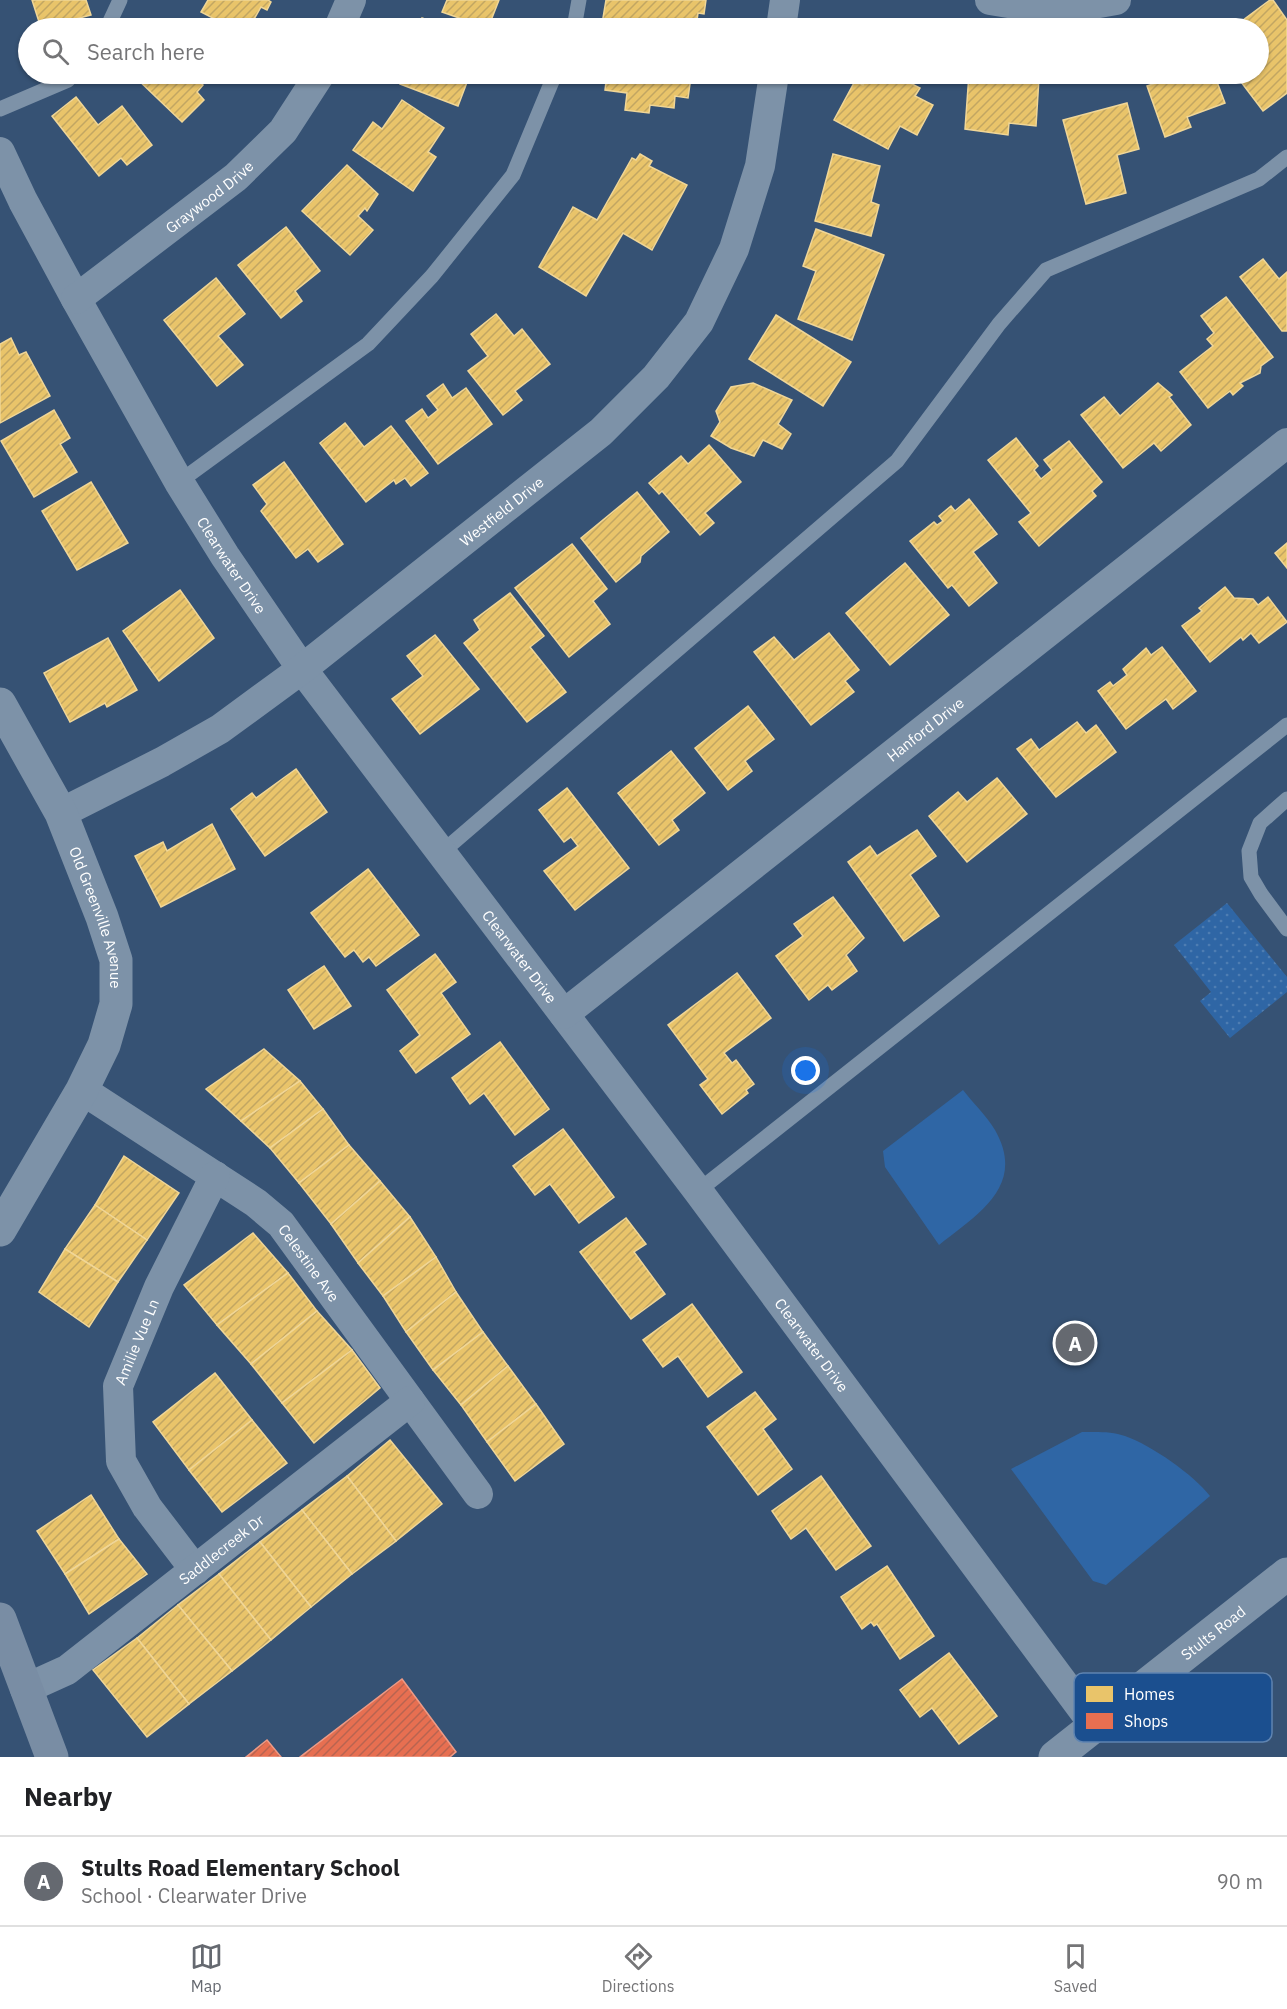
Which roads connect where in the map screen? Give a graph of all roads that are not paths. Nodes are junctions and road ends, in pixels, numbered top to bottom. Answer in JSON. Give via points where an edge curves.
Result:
{"nodes":[{"id":1,"x":120,"y":0,"type":"edge"},
{"id":2,"x":351,"y":0,"type":"edge"},
{"id":3,"x":579,"y":0,"type":"edge"},
{"id":4,"x":785,"y":0,"type":"edge"},
{"id":5,"x":990,"y":0,"type":"edge"},
{"id":6,"x":1116,"y":0,"type":"edge"},
{"id":7,"x":112,"y":18,"type":"edge"},
{"id":8,"x":343,"y":18,"type":"edge"},
{"id":9,"x":576,"y":18,"type":"edge"},
{"id":10,"x":782,"y":18,"type":"edge"},
{"id":11,"x":59,"y":84,"type":"edge"},
{"id":12,"x":314,"y":84,"type":"edge"},
{"id":13,"x":551,"y":84,"type":"edge"},
{"id":14,"x":772,"y":84,"type":"edge"},
{"id":15,"x":0,"y":109,"type":"edge"},
{"id":16,"x":0,"y":152,"type":"edge"},
{"id":17,"x":1287,"y":158,"type":"edge"},
{"id":18,"x":76,"y":300,"type":"junction"},
{"id":19,"x":1287,"y":443,"type":"edge"},
{"id":20,"x":179,"y":482,"type":"junction"},
{"id":21,"x":302,"y":669,"type":"junction"},
{"id":22,"x":0,"y":704,"type":"edge"},
{"id":23,"x":1287,"y":725,"type":"edge"},
{"id":24,"x":1287,"y":799,"type":"edge"},
{"id":25,"x":61,"y":813,"type":"junction"},
{"id":26,"x":441,"y":853,"type":"junction"},
{"id":27,"x":1287,"y":929,"type":"edge"},
{"id":28,"x":564,"y":1014,"type":"junction"},
{"id":29,"x":82,"y":1090,"type":"junction"},
{"id":30,"x":215,"y":1176,"type":"junction"},
{"id":31,"x":698,"y":1191,"type":"junction"},
{"id":32,"x":0,"y":1230,"type":"edge"},
{"id":33,"x":410,"y":1401,"type":"junction"},
{"id":34,"x":478,"y":1494,"type":"dead end"},
{"id":35,"x":195,"y":1570,"type":"junction"},
{"id":36,"x":1287,"y":1574,"type":"edge"},
{"id":37,"x":0,"y":1619,"type":"edge"},
{"id":38,"x":1161,"y":1673,"type":"edge"},
{"id":39,"x":25,"y":1689,"type":"junction"},
{"id":40,"x":1074,"y":1697,"type":"edge"},
{"id":41,"x":1074,"y":1742,"type":"edge"},
{"id":42,"x":52,"y":1757,"type":"edge"},
{"id":43,"x":1055,"y":1757,"type":"edge"}],
"edges":[{"from":1,"to":7,"type":"lane"},
{"from":2,"to":8,"type":"street"},
{"from":3,"to":9,"type":"lane"},
{"from":4,"to":10,"type":"street"},
{"from":5,"to":6,"type":"street","via":[[1071,8]]},
{"from":11,"to":15,"type":"lane"},
{"from":12,"to":18,"type":"street","name":"Graywood Drive","via":[[283,131],[236,177]]},
{"from":13,"to":20,"type":"lane","via":[[513,175],[432,276],[368,344]]},
{"from":14,"to":21,"type":"street","name":"Westfield Drive","via":[[760,166],[734,249],[699,322],[656,377],[601,432]]},
{"from":16,"to":18,"type":"street","name":"Clearwater Drive"},
{"from":17,"to":26,"type":"lane","via":[[1259,179],[1046,270],[999,324],[897,461]]},
{"from":18,"to":20,"type":"street","name":"Clearwater Drive"},
{"from":19,"to":28,"type":"street","name":"Hanford Drive"},
{"from":20,"to":21,"type":"street","name":"Clearwater Drive"},
{"from":21,"to":25,"type":"street","name":"Westfield Drive","via":[[220,729]]},
{"from":21,"to":26,"type":"street","name":"Clearwater Drive"},
{"from":22,"to":25,"type":"street","name":"Old Greenville Avenue"},
{"from":23,"to":31,"type":"lane"},
{"from":24,"to":27,"type":"lane","via":[[1260,823],[1249,851],[1251,877]]},
{"from":25,"to":29,"type":"street","name":"Old Greenville Avenue","via":[[116,960],[116,1004],[104,1045]]},
{"from":26,"to":28,"type":"street","name":"Clearwater Drive"},
{"from":28,"to":31,"type":"street","name":"Clearwater Drive"},
{"from":29,"to":30,"type":"street","name":"Celestine Ave"},
{"from":29,"to":32,"type":"street","name":"Old Greenville Avenue"},
{"from":30,"to":33,"type":"street","name":"Celestine Ave","via":[[281,1224]]},
{"from":30,"to":35,"type":"street","name":"Amilie Vue Ln","via":[[159,1287],[118,1386],[121,1461],[147,1507]]},
{"from":31,"to":40,"type":"street","name":"Clearwater Drive"},
{"from":33,"to":34,"type":"street","name":"Celestine Ave"},
{"from":33,"to":35,"type":"street","name":"Saddlecreek Dr"},
{"from":35,"to":39,"type":"street","name":"Saddlecreek Dr","via":[[67,1670]]},
{"from":36,"to":38,"type":"street","name":"Stults Road"},
{"from":37,"to":39,"type":"main road"},
{"from":39,"to":42,"type":"main road"},
{"from":41,"to":43,"type":"street","name":"Stults Road"}]}
